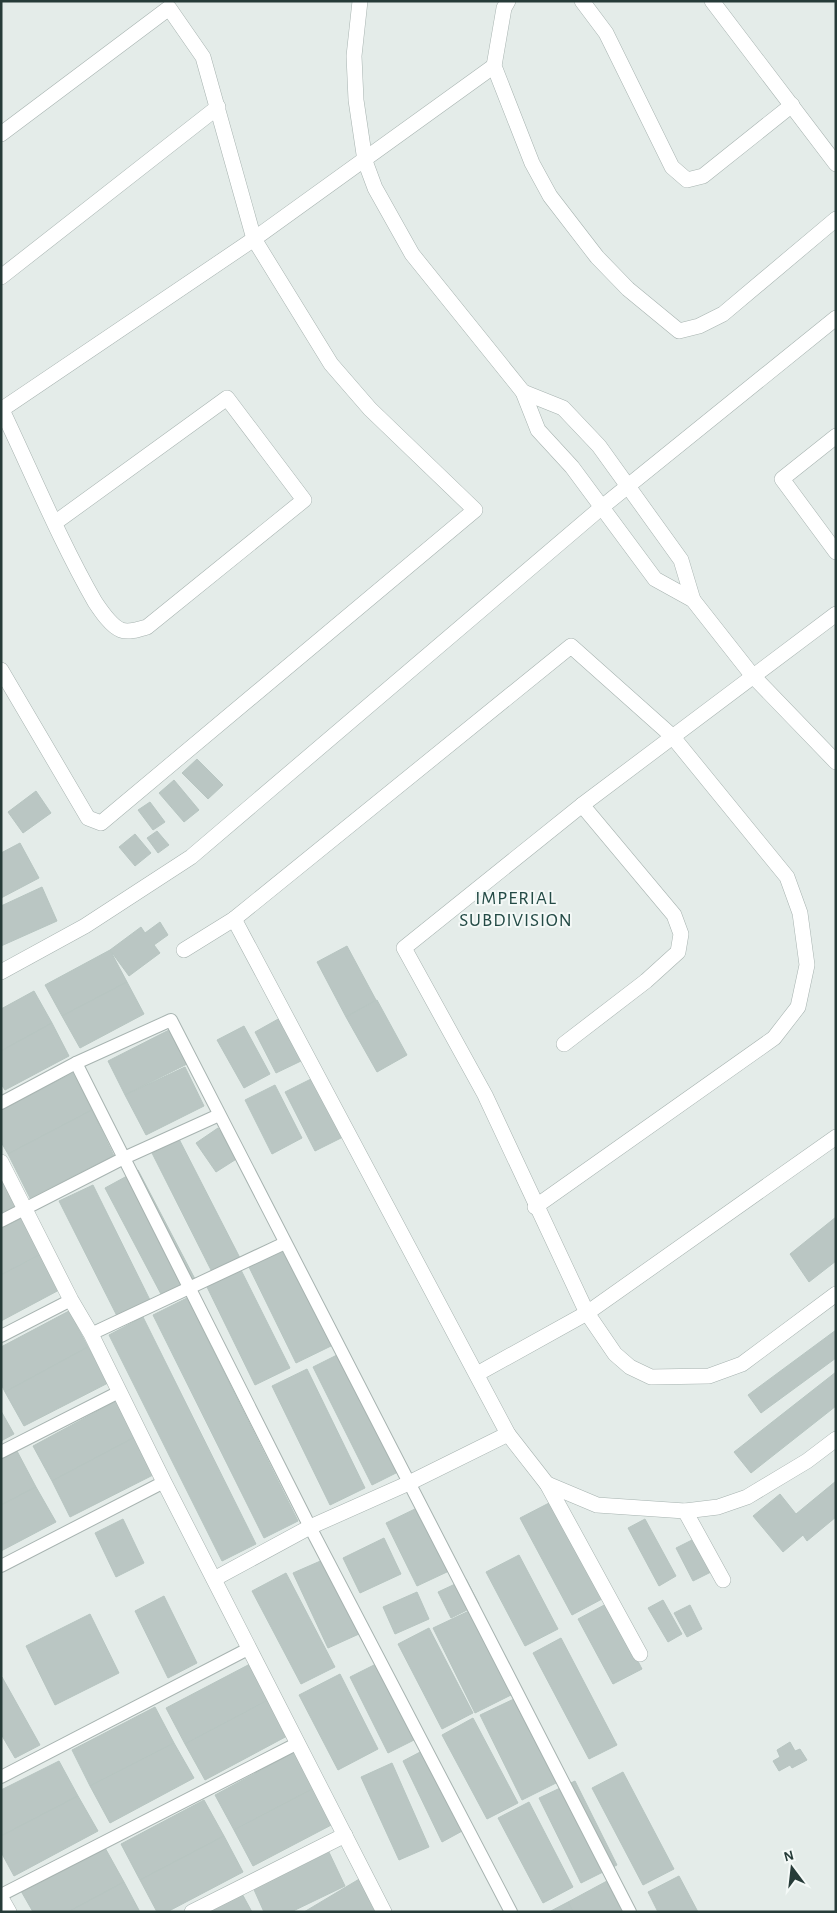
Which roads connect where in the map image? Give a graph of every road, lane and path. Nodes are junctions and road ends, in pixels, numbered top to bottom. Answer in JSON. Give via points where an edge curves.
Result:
{"nodes":[{"id":1,"x":360,"y":1,"type":"edge"},
{"id":2,"x":508,"y":1,"type":"edge"},
{"id":3,"x":582,"y":1,"type":"edge"},
{"id":4,"x":712,"y":1,"type":"edge"},
{"id":5,"x":494,"y":66,"type":"junction"},
{"id":6,"x":792,"y":105,"type":"junction"},
{"id":7,"x":218,"y":107,"type":"junction"},
{"id":8,"x":1,"y":134,"type":"edge"},
{"id":9,"x":365,"y":161,"type":"junction"},
{"id":10,"x":836,"y":164,"type":"edge"},
{"id":11,"x":836,"y":219,"type":"edge"},
{"id":12,"x":254,"y":239,"type":"junction"},
{"id":13,"x":1,"y":277,"type":"edge"},
{"id":14,"x":836,"y":318,"type":"edge"},
{"id":15,"x":523,"y":392,"type":"junction"},
{"id":16,"x":2,"y":410,"type":"edge"},
{"id":17,"x":836,"y":436,"type":"edge"},
{"id":18,"x":628,"y":486,"type":"junction"},
{"id":19,"x":602,"y":507,"type":"junction"},
{"id":20,"x":56,"y":522,"type":"junction"},
{"id":21,"x":836,"y":552,"type":"edge"},
{"id":22,"x":692,"y":600,"type":"junction"},
{"id":23,"x":836,"y":614,"type":"edge"},
{"id":24,"x":1,"y":670,"type":"edge"},
{"id":25,"x":752,"y":675,"type":"junction"},
{"id":26,"x":672,"y":736,"type":"junction"},
{"id":27,"x":836,"y":762,"type":"edge"},
{"id":28,"x":582,"y":805,"type":"junction"},
{"id":29,"x":234,"y":919,"type":"junction"},
{"id":30,"x":184,"y":950,"type":"dead end"},
{"id":31,"x":1,"y":972,"type":"edge"},
{"id":32,"x":564,"y":1044,"type":"dead end"},
{"id":33,"x":76,"y":1063,"type":"junction"},
{"id":34,"x":1,"y":1103,"type":"edge"},
{"id":35,"x":219,"y":1115,"type":"junction"},
{"id":36,"x":836,"y":1137,"type":"edge"},
{"id":37,"x":124,"y":1158,"type":"junction"},
{"id":38,"x":1,"y":1162,"type":"edge"},
{"id":39,"x":535,"y":1207,"type":"junction"},
{"id":40,"x":25,"y":1208,"type":"junction"},
{"id":41,"x":1,"y":1220,"type":"edge"},
{"id":42,"x":285,"y":1243,"type":"junction"},
{"id":43,"x":189,"y":1286,"type":"junction"},
{"id":44,"x":836,"y":1294,"type":"edge"},
{"id":45,"x":70,"y":1300,"type":"junction"},
{"id":46,"x":587,"y":1313,"type":"junction"},
{"id":47,"x":91,"y":1334,"type":"junction"},
{"id":48,"x":1,"y":1336,"type":"edge"},
{"id":49,"x":477,"y":1374,"type":"junction"},
{"id":50,"x":119,"y":1392,"type":"junction"},
{"id":51,"x":508,"y":1434,"type":"junction"},
{"id":52,"x":836,"y":1439,"type":"edge"},
{"id":53,"x":1,"y":1452,"type":"edge"},
{"id":54,"x":164,"y":1482,"type":"junction"},
{"id":55,"x":409,"y":1483,"type":"junction"},
{"id":56,"x":547,"y":1484,"type":"junction"},
{"id":57,"x":685,"y":1511,"type":"junction"},
{"id":58,"x":310,"y":1527,"type":"junction"},
{"id":59,"x":1,"y":1566,"type":"edge"},
{"id":60,"x":214,"y":1579,"type":"junction"},
{"id":61,"x":723,"y":1580,"type":"dead end"},
{"id":62,"x":248,"y":1649,"type":"junction"},
{"id":63,"x":640,"y":1654,"type":"dead end"},
{"id":64,"x":298,"y":1743,"type":"junction"},
{"id":65,"x":1,"y":1777,"type":"edge"},
{"id":66,"x":345,"y":1834,"type":"junction"},
{"id":67,"x":1,"y":1896,"type":"edge"},
{"id":68,"x":8,"y":1912,"type":"edge"},
{"id":69,"x":192,"y":1912,"type":"edge"},
{"id":70,"x":384,"y":1912,"type":"edge"},
{"id":71,"x":511,"y":1912,"type":"edge"},
{"id":72,"x":630,"y":1912,"type":"edge"}],
"edges":[{"from":1,"to":9,"type":"street","via":[[354,56],[356,100]]},
{"from":2,"to":5,"type":"street"},
{"from":3,"to":6,"type":"street","via":[[606,33],[672,167],[687,180],[703,176]]},
{"from":4,"to":6,"type":"street"},
{"from":5,"to":9,"type":"street"},
{"from":5,"to":11,"type":"street","via":[[532,163],[550,196],[628,289],[679,330],[699,326],[723,314]]},
{"from":6,"to":10,"type":"street"},
{"from":7,"to":8,"type":"street","via":[[203,57],[170,8]]},
{"from":7,"to":12,"type":"street"},
{"from":7,"to":13,"type":"street"},
{"from":9,"to":12,"type":"street"},
{"from":9,"to":15,"type":"street","via":[[374,188],[412,254]]},
{"from":12,"to":16,"type":"street"},
{"from":12,"to":24,"type":"street","via":[[331,364],[370,409],[475,510],[101,823],[88,818]]},
{"from":14,"to":18,"type":"street"},
{"from":15,"to":18,"type":"street","via":[[563,408],[599,446]]},
{"from":15,"to":19,"type":"street","via":[[538,430]]},
{"from":16,"to":20,"type":"street"},
{"from":17,"to":21,"type":"street","via":[[782,479]]},
{"from":18,"to":19,"type":"street"},
{"from":18,"to":22,"type":"street","via":[[681,560]]},
{"from":19,"to":22,"type":"street","via":[[655,579]]},
{"from":19,"to":31,"type":"street","via":[[191,857],[85,926]]},
{"from":20,"to":20,"type":"street","via":[[227,398],[304,500],[147,627],[134,630],[122,630],[108,620],[96,603]]},
{"from":22,"to":25,"type":"street"},
{"from":23,"to":25,"type":"street"},
{"from":25,"to":26,"type":"street"},
{"from":25,"to":27,"type":"street"},
{"from":26,"to":28,"type":"street"},
{"from":26,"to":29,"type":"street","via":[[571,646]]},
{"from":26,"to":39,"type":"street","via":[[787,877],[800,913],[807,965],[798,1007],[774,1038]]},
{"from":28,"to":32,"type":"street","via":[[674,915],[681,934],[678,952]]},
{"from":28,"to":39,"type":"street","via":[[404,948],[484,1095]]},
{"from":29,"to":30,"type":"street"},
{"from":29,"to":49,"type":"street"},
{"from":33,"to":34,"type":"lane"},
{"from":33,"to":35,"type":"lane","via":[[171,1020]]},
{"from":33,"to":37,"type":"lane"},
{"from":35,"to":37,"type":"lane"},
{"from":35,"to":42,"type":"lane"},
{"from":36,"to":46,"type":"street"},
{"from":37,"to":40,"type":"lane"},
{"from":37,"to":43,"type":"lane"},
{"from":38,"to":40,"type":"street"},
{"from":39,"to":46,"type":"street"},
{"from":40,"to":41,"type":"lane"},
{"from":40,"to":45,"type":"street"},
{"from":42,"to":43,"type":"lane"},
{"from":42,"to":55,"type":"lane"},
{"from":43,"to":47,"type":"lane"},
{"from":43,"to":58,"type":"lane"},
{"from":44,"to":46,"type":"street","via":[[742,1364],[709,1376],[652,1377],[630,1367],[615,1354]]},
{"from":45,"to":47,"type":"street"},
{"from":45,"to":48,"type":"lane"},
{"from":46,"to":49,"type":"street"},
{"from":47,"to":50,"type":"street"},
{"from":49,"to":51,"type":"street"},
{"from":50,"to":53,"type":"lane"},
{"from":50,"to":54,"type":"street"},
{"from":51,"to":55,"type":"street"},
{"from":51,"to":56,"type":"street"},
{"from":52,"to":57,"type":"street","via":[[748,1497],[718,1507]]},
{"from":54,"to":59,"type":"lane"},
{"from":54,"to":60,"type":"street"},
{"from":55,"to":58,"type":"street"},
{"from":55,"to":72,"type":"lane"},
{"from":56,"to":57,"type":"street","via":[[597,1505]]},
{"from":56,"to":63,"type":"street"},
{"from":57,"to":61,"type":"street"},
{"from":58,"to":60,"type":"street"},
{"from":58,"to":71,"type":"lane"},
{"from":60,"to":62,"type":"street"},
{"from":62,"to":64,"type":"street"},
{"from":62,"to":65,"type":"lane"},
{"from":64,"to":66,"type":"street"},
{"from":64,"to":67,"type":"lane"},
{"from":66,"to":69,"type":"street"},
{"from":66,"to":70,"type":"street"},
{"from":67,"to":68,"type":"street"}]}
